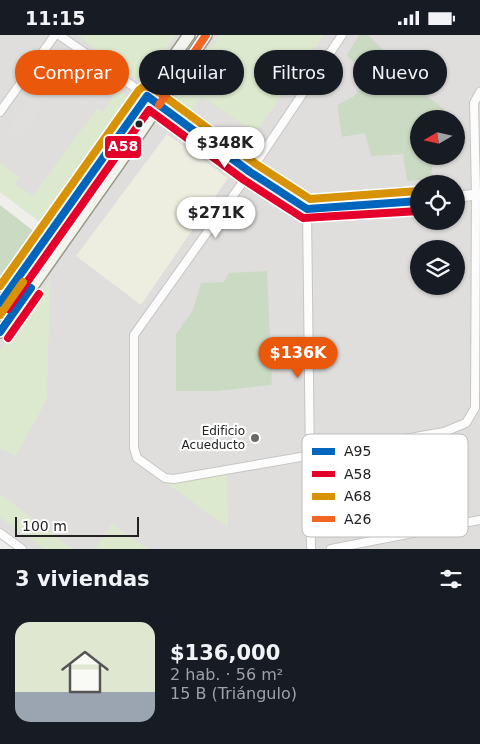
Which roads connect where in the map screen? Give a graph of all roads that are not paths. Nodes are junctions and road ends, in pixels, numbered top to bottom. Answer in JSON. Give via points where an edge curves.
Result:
{"nodes":[{"id":1,"x":55,"y":35,"type":"edge"},
{"id":2,"x":59,"y":35,"type":"edge"},
{"id":3,"x":190,"y":35,"type":"edge"},
{"id":4,"x":206,"y":35,"type":"edge"},
{"id":5,"x":342,"y":35,"type":"edge"},
{"id":6,"x":480,"y":92,"type":"edge"},
{"id":7,"x":147,"y":96,"type":"junction"},
{"id":8,"x":159,"y":105,"type":"junction"},
{"id":9,"x":0,"y":112,"type":"edge"},
{"id":10,"x":250,"y":172,"type":"junction"},
{"id":11,"x":478,"y":194,"type":"edge"},
{"id":12,"x":465,"y":196,"type":"edge"},
{"id":13,"x":410,"y":202,"type":"edge"},
{"id":14,"x":307,"y":209,"type":"junction"},
{"id":15,"x":0,"y":303,"type":"edge"},
{"id":16,"x":0,"y":332,"type":"edge"},
{"id":17,"x":311,"y":434,"type":"edge"},
{"id":18,"x":432,"y":434,"type":"edge"},
{"id":19,"x":302,"y":457,"type":"edge"},
{"id":20,"x":0,"y":533,"type":"edge"},
{"id":21,"x":393,"y":537,"type":"edge"},
{"id":22,"x":22,"y":549,"type":"edge"},
{"id":23,"x":331,"y":549,"type":"edge"}],
"edges":[{"from":1,"to":9,"type":"street"},
{"from":2,"to":7,"type":"street"},
{"from":3,"to":7,"type":"main road"},
{"from":4,"to":8,"type":"main road"},
{"from":5,"to":10,"type":"street"},
{"from":6,"to":11,"type":"street","via":[[474,103]]},
{"from":7,"to":8,"type":"street"},
{"from":7,"to":15,"type":"main road"},
{"from":8,"to":10,"type":"street"},
{"from":8,"to":16,"type":"main road"},
{"from":10,"to":14,"type":"street"},
{"from":10,"to":19,"type":"street","via":[[134,335],[134,449],[137,459],[165,478],[174,479]]},
{"from":11,"to":12,"type":"street"},
{"from":11,"to":18,"type":"street","via":[[475,408],[466,423]]},
{"from":13,"to":14,"type":"street"},
{"from":14,"to":17,"type":"street"},
{"from":20,"to":22,"type":"street"},
{"from":21,"to":23,"type":"street"}]}
